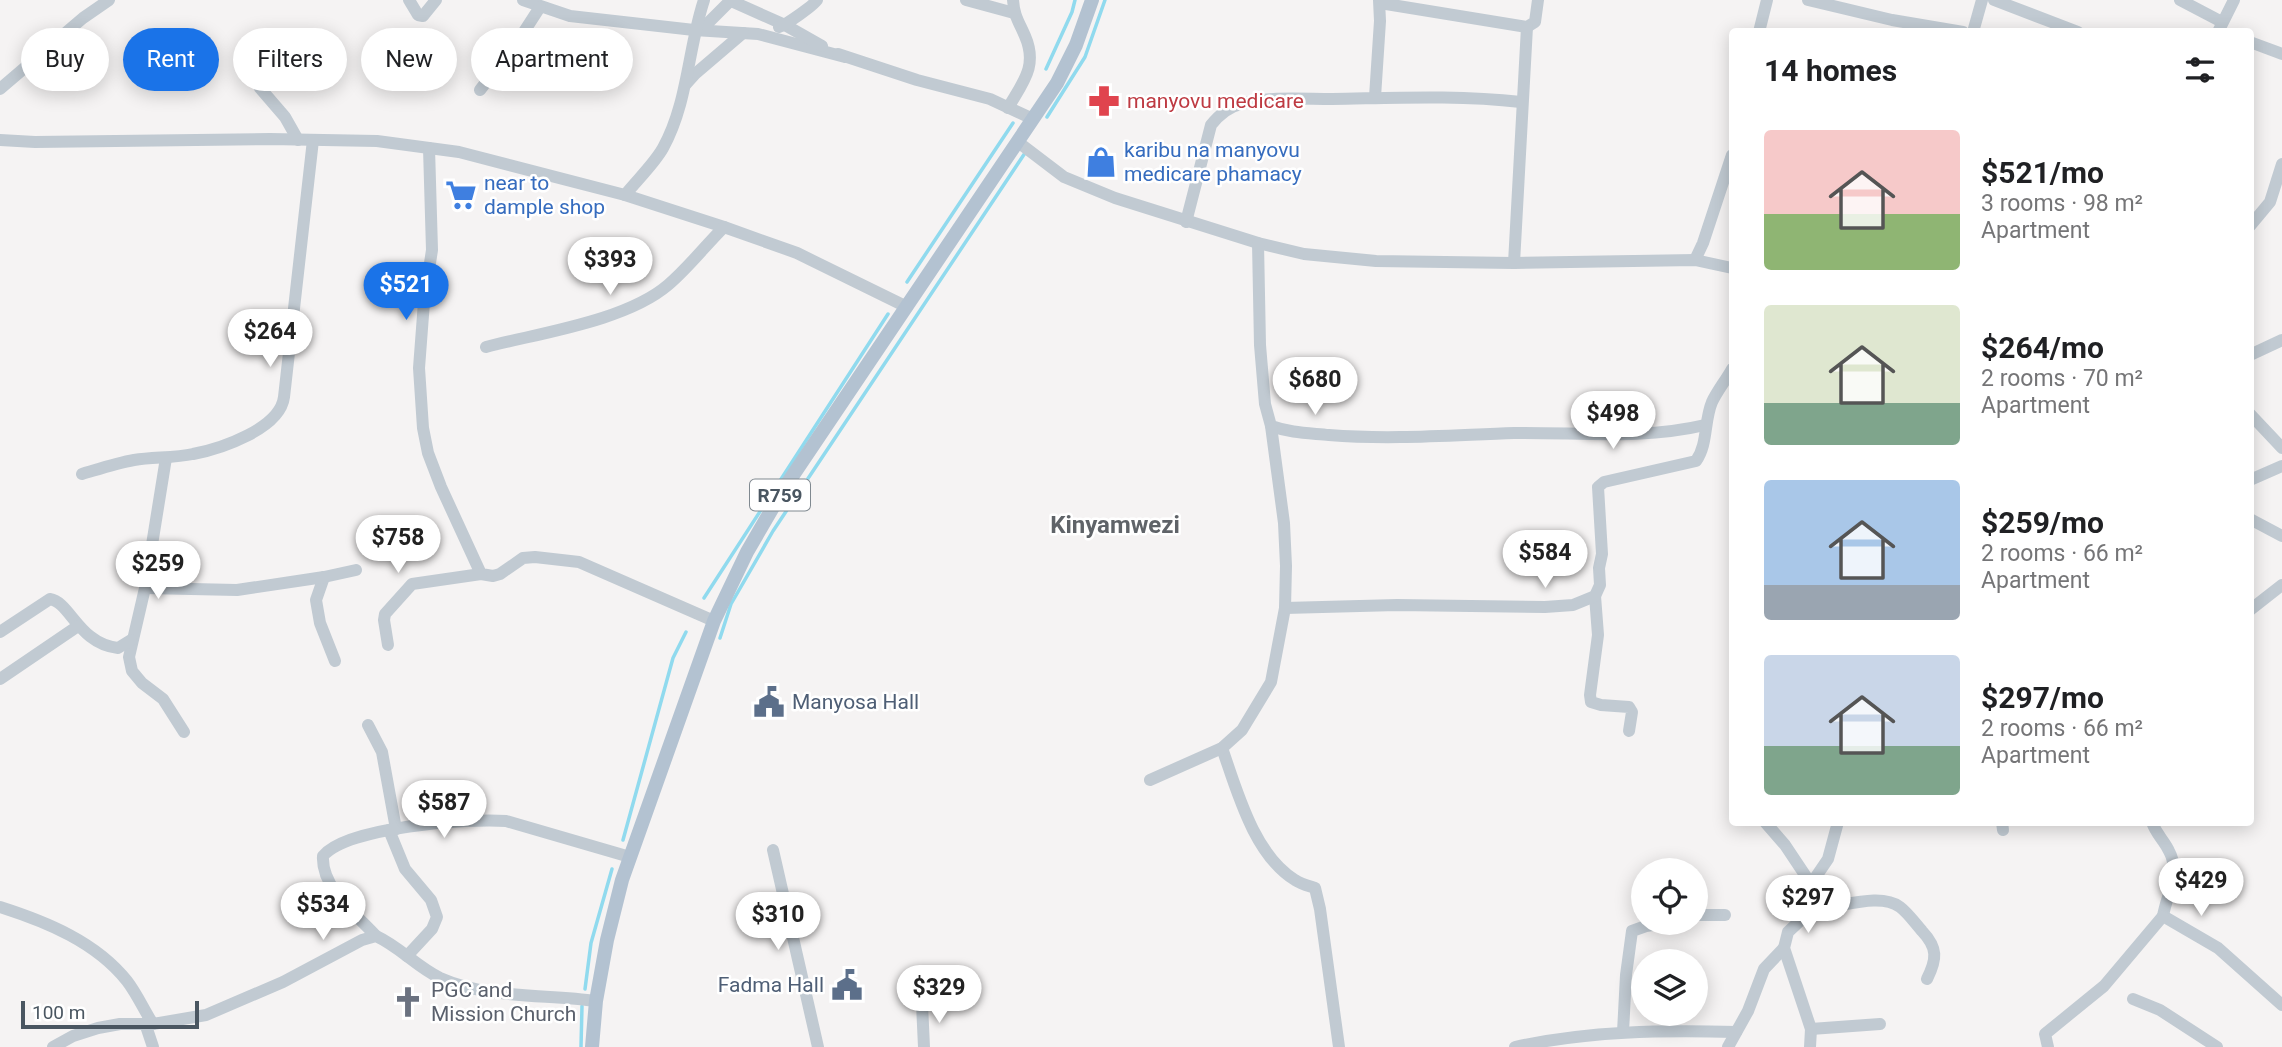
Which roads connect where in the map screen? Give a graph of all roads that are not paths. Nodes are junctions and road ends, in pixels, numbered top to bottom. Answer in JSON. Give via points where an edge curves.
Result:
{"nodes":[{"id":1,"x":109,"y":0,"type":"edge"},
{"id":2,"x":409,"y":0,"type":"edge"},
{"id":3,"x":436,"y":0,"type":"edge"},
{"id":4,"x":523,"y":0,"type":"edge"},
{"id":5,"x":704,"y":0,"type":"edge"},
{"id":6,"x":730,"y":0,"type":"edge"},
{"id":7,"x":817,"y":0,"type":"edge"},
{"id":8,"x":966,"y":0,"type":"edge"},
{"id":9,"x":1092,"y":0,"type":"edge"},
{"id":10,"x":1538,"y":0,"type":"edge"},
{"id":11,"x":1766,"y":0,"type":"edge"},
{"id":12,"x":1808,"y":0,"type":"edge"},
{"id":13,"x":1994,"y":0,"type":"edge"},
{"id":14,"x":2180,"y":0,"type":"edge"},
{"id":15,"x":2234,"y":0,"type":"edge"},
{"id":16,"x":1380,"y":2,"type":"edge"},
{"id":17,"x":1978,"y":2,"type":"edge"},
{"id":18,"x":540,"y":6,"type":"junction"},
{"id":19,"x":1014,"y":7,"type":"edge"},
{"id":20,"x":785,"y":25,"type":"junction"},
{"id":21,"x":1527,"y":27,"type":"junction"},
{"id":22,"x":526,"y":28,"type":"edge"},
{"id":23,"x":1760,"y":28,"type":"edge"},
{"id":24,"x":1939,"y":28,"type":"edge"},
{"id":25,"x":1974,"y":28,"type":"edge"},
{"id":26,"x":2068,"y":28,"type":"edge"},
{"id":27,"x":2219,"y":28,"type":"edge"},
{"id":28,"x":2220,"y":28,"type":"edge"},
{"id":29,"x":700,"y":30,"type":"junction"},
{"id":30,"x":743,"y":33,"type":"junction"},
{"id":31,"x":758,"y":34,"type":"junction"},
{"id":32,"x":2254,"y":44,"type":"edge"},
{"id":33,"x":2282,"y":54,"type":"edge"},
{"id":34,"x":845,"y":57,"type":"junction"},
{"id":35,"x":686,"y":84,"type":"junction"},
{"id":36,"x":0,"y":89,"type":"edge"},
{"id":37,"x":263,"y":91,"type":"edge"},
{"id":38,"x":1375,"y":97,"type":"junction"},
{"id":39,"x":1521,"y":102,"type":"junction"},
{"id":40,"x":1008,"y":108,"type":"junction"},
{"id":41,"x":1033,"y":119,"type":"junction"},
{"id":42,"x":0,"y":140,"type":"edge"},
{"id":43,"x":298,"y":140,"type":"junction"},
{"id":44,"x":313,"y":140,"type":"junction"},
{"id":45,"x":1018,"y":142,"type":"junction"},
{"id":46,"x":429,"y":148,"type":"junction"},
{"id":47,"x":1729,"y":164,"type":"edge"},
{"id":48,"x":2282,"y":164,"type":"edge"},
{"id":49,"x":625,"y":195,"type":"junction"},
{"id":50,"x":2254,"y":221,"type":"edge"},
{"id":51,"x":1186,"y":222,"type":"junction"},
{"id":52,"x":724,"y":227,"type":"junction"},
{"id":53,"x":1258,"y":243,"type":"junction"},
{"id":54,"x":1695,"y":260,"type":"junction"},
{"id":55,"x":1514,"y":263,"type":"junction"},
{"id":56,"x":1729,"y":267,"type":"edge"},
{"id":57,"x":907,"y":307,"type":"junction"},
{"id":58,"x":2282,"y":340,"type":"edge"},
{"id":59,"x":486,"y":347,"type":"dead end"},
{"id":60,"x":2254,"y":353,"type":"edge"},
{"id":61,"x":1729,"y":374,"type":"edge"},
{"id":62,"x":2254,"y":418,"type":"edge"},
{"id":63,"x":1705,"y":425,"type":"junction"},
{"id":64,"x":1271,"y":426,"type":"junction"},
{"id":65,"x":2282,"y":447,"type":"edge"},
{"id":66,"x":166,"y":458,"type":"junction"},
{"id":67,"x":2282,"y":466,"type":"edge"},
{"id":68,"x":82,"y":474,"type":"dead end"},
{"id":69,"x":2254,"y":478,"type":"edge"},
{"id":70,"x":2254,"y":521,"type":"edge"},
{"id":71,"x":2282,"y":537,"type":"edge"},
{"id":72,"x":356,"y":570,"type":"dead end"},
{"id":73,"x":481,"y":574,"type":"junction"},
{"id":74,"x":324,"y":577,"type":"junction"},
{"id":75,"x":2282,"y":586,"type":"edge"},
{"id":76,"x":145,"y":587,"type":"junction"},
{"id":77,"x":1595,"y":596,"type":"junction"},
{"id":78,"x":2254,"y":607,"type":"edge"},
{"id":79,"x":1285,"y":608,"type":"junction"},
{"id":80,"x":714,"y":621,"type":"junction"},
{"id":81,"x":78,"y":626,"type":"junction"},
{"id":82,"x":0,"y":632,"type":"edge"},
{"id":83,"x":131,"y":640,"type":"junction"},
{"id":84,"x":388,"y":645,"type":"dead end"},
{"id":85,"x":335,"y":662,"type":"dead end"},
{"id":86,"x":0,"y":680,"type":"edge"},
{"id":87,"x":368,"y":725,"type":"dead end"},
{"id":88,"x":1629,"y":731,"type":"dead end"},
{"id":89,"x":184,"y":732,"type":"dead end"},
{"id":90,"x":1222,"y":748,"type":"junction"},
{"id":91,"x":1150,"y":780,"type":"dead end"},
{"id":92,"x":1768,"y":826,"type":"edge"},
{"id":93,"x":1837,"y":826,"type":"edge"},
{"id":94,"x":2153,"y":826,"type":"edge"},
{"id":95,"x":393,"y":830,"type":"junction"},
{"id":96,"x":773,"y":850,"type":"dead end"},
{"id":97,"x":630,"y":857,"type":"junction"},
{"id":98,"x":1811,"y":884,"type":"junction"},
{"id":99,"x":0,"y":907,"type":"edge"},
{"id":100,"x":1809,"y":909,"type":"junction"},
{"id":101,"x":1708,"y":915,"type":"edge"},
{"id":102,"x":1725,"y":915,"type":"dead end"},
{"id":103,"x":2163,"y":916,"type":"junction"},
{"id":104,"x":1631,"y":935,"type":"edge"},
{"id":105,"x":376,"y":936,"type":"junction"},
{"id":106,"x":1784,"y":948,"type":"junction"},
{"id":107,"x":407,"y":956,"type":"junction"},
{"id":108,"x":1927,"y":979,"type":"dead end"},
{"id":109,"x":2133,"y":999,"type":"dead end"},
{"id":110,"x":596,"y":1000,"type":"junction"},
{"id":111,"x":922,"y":1004,"type":"dead end"},
{"id":112,"x":2282,"y":1005,"type":"edge"},
{"id":113,"x":149,"y":1024,"type":"junction"},
{"id":114,"x":1880,"y":1024,"type":"dead end"},
{"id":115,"x":1811,"y":1029,"type":"junction"},
{"id":116,"x":1623,"y":1032,"type":"junction"},
{"id":117,"x":1736,"y":1032,"type":"junction"},
{"id":118,"x":1550,"y":1043,"type":"edge"},
{"id":119,"x":53,"y":1047,"type":"edge"},
{"id":120,"x":153,"y":1047,"type":"edge"},
{"id":121,"x":592,"y":1047,"type":"edge"},
{"id":122,"x":818,"y":1047,"type":"edge"},
{"id":123,"x":924,"y":1047,"type":"edge"},
{"id":124,"x":1339,"y":1047,"type":"edge"},
{"id":125,"x":1515,"y":1047,"type":"edge"},
{"id":126,"x":1728,"y":1047,"type":"edge"},
{"id":127,"x":1810,"y":1047,"type":"edge"},
{"id":128,"x":2048,"y":1047,"type":"edge"},
{"id":129,"x":2217,"y":1047,"type":"edge"}],
"edges":[{"from":1,"to":36,"type":"street"},
{"from":2,"to":3,"type":"street","via":[[423,16]]},
{"from":4,"to":18,"type":"street"},
{"from":5,"to":29,"type":"street"},
{"from":6,"to":20,"type":"street"},
{"from":6,"to":29,"type":"street"},
{"from":7,"to":20,"type":"street"},
{"from":8,"to":19,"type":"street"},
{"from":9,"to":41,"type":"main road","number":"R759","via":[[1072,54]]},
{"from":10,"to":21,"type":"street","via":[[1535,22]]},
{"from":11,"to":23,"type":"street"},
{"from":12,"to":24,"type":"street"},
{"from":13,"to":26,"type":"street"},
{"from":14,"to":27,"type":"street"},
{"from":15,"to":28,"type":"street"},
{"from":16,"to":21,"type":"street"},
{"from":16,"to":38,"type":"street"},
{"from":17,"to":25,"type":"street"},
{"from":18,"to":22,"type":"street"},
{"from":18,"to":29,"type":"street","via":[[570,16]]},
{"from":19,"to":40,"type":"street","via":[[1032,60]]},
{"from":20,"to":31,"type":"street"},
{"from":20,"to":34,"type":"street"},
{"from":21,"to":39,"type":"street"},
{"from":29,"to":30,"type":"street"},
{"from":29,"to":35,"type":"street"},
{"from":30,"to":31,"type":"street"},
{"from":30,"to":35,"type":"street"},
{"from":31,"to":34,"type":"street"},
{"from":32,"to":33,"type":"street"},
{"from":34,"to":40,"type":"street"},
{"from":35,"to":49,"type":"street","via":[[663,148]]},
{"from":37,"to":43,"type":"street"},
{"from":38,"to":39,"type":"street"},
{"from":38,"to":51,"type":"street","via":[[1264,100],[1227,110],[1211,125]]},
{"from":39,"to":55,"type":"street"},
{"from":40,"to":41,"type":"street"},
{"from":41,"to":45,"type":"main road","number":"R759"},
{"from":42,"to":43,"type":"street"},
{"from":43,"to":44,"type":"street"},
{"from":44,"to":46,"type":"street"},
{"from":44,"to":66,"type":"street","via":[[282,407],[248,435],[196,454]]},
{"from":45,"to":51,"type":"street","via":[[1064,177]]},
{"from":45,"to":57,"type":"main road","number":"R759"},
{"from":46,"to":49,"type":"street"},
{"from":46,"to":73,"type":"street","via":[[432,250],[419,368],[423,428],[441,487]]},
{"from":47,"to":54,"type":"street"},
{"from":48,"to":50,"type":"street","via":[[2270,202]]},
{"from":49,"to":52,"type":"street"},
{"from":51,"to":53,"type":"street"},
{"from":52,"to":57,"type":"street","via":[[797,254]]},
{"from":52,"to":59,"type":"street","via":[[667,286],[637,304]]},
{"from":53,"to":55,"type":"street","via":[[1304,254],[1376,261]]},
{"from":53,"to":64,"type":"street","via":[[1260,345]]},
{"from":54,"to":55,"type":"street"},
{"from":54,"to":56,"type":"street"},
{"from":57,"to":80,"type":"main road","number":"R759","via":[[783,490]]},
{"from":58,"to":60,"type":"street"},
{"from":61,"to":63,"type":"street"},
{"from":62,"to":65,"type":"street"},
{"from":63,"to":64,"type":"street","via":[[1657,434],[1427,438],[1356,437]]},
{"from":63,"to":77,"type":"street","via":[[1702,452],[1696,461],[1604,482],[1598,488],[1602,554]]},
{"from":64,"to":79,"type":"street","via":[[1284,523]]},
{"from":66,"to":68,"type":"street","via":[[134,460]]},
{"from":66,"to":76,"type":"street"},
{"from":67,"to":69,"type":"street"},
{"from":70,"to":71,"type":"street"},
{"from":72,"to":74,"type":"street"},
{"from":73,"to":80,"type":"street","via":[[500,574],[523,558],[579,562]]},
{"from":73,"to":84,"type":"street","via":[[412,584],[385,614]]},
{"from":74,"to":76,"type":"street","via":[[237,590]]},
{"from":74,"to":85,"type":"street","via":[[316,600]]},
{"from":75,"to":78,"type":"street"},
{"from":76,"to":83,"type":"street"},
{"from":77,"to":79,"type":"street","via":[[1573,605],[1545,607]]},
{"from":77,"to":88,"type":"street","via":[[1598,635],[1591,702],[1629,707]]},
{"from":79,"to":90,"type":"street","via":[[1272,682],[1242,730]]},
{"from":80,"to":97,"type":"main road","number":"R759"},
{"from":81,"to":82,"type":"street","via":[[57,600],[50,599]]},
{"from":81,"to":83,"type":"street","via":[[110,648]]},
{"from":81,"to":86,"type":"street"},
{"from":83,"to":89,"type":"street","via":[[132,671],[163,699]]},
{"from":87,"to":95,"type":"street","via":[[382,752]]},
{"from":90,"to":91,"type":"street"},
{"from":90,"to":124,"type":"street","via":[[1266,851],[1295,880],[1315,888]]},
{"from":92,"to":98,"type":"street"},
{"from":93,"to":98,"type":"street","via":[[1828,859]]},
{"from":94,"to":103,"type":"street","via":[[2175,867]]},
{"from":95,"to":97,"type":"street","via":[[506,821]]},
{"from":95,"to":105,"type":"street","via":[[335,846],[323,856],[331,886]]},
{"from":95,"to":107,"type":"street","via":[[405,869],[431,900],[437,917]]},
{"from":96,"to":122,"type":"street"},
{"from":97,"to":110,"type":"main road","number":"R759"},
{"from":98,"to":100,"type":"street"},
{"from":99,"to":113,"type":"street","via":[[75,937],[106,960],[128,982]]},
{"from":100,"to":106,"type":"street","via":[[1787,932]]},
{"from":100,"to":108,"type":"street","via":[[1880,901],[1900,907],[1933,944],[1935,963]]},
{"from":101,"to":102,"type":"street"},
{"from":103,"to":112,"type":"street","via":[[2218,948]]},
{"from":103,"to":128,"type":"street","via":[[2104,986],[2045,1034]]},
{"from":104,"to":116,"type":"street"},
{"from":105,"to":107,"type":"street"},
{"from":105,"to":113,"type":"street","via":[[241,1002],[206,1014]]},
{"from":106,"to":115,"type":"street"},
{"from":106,"to":117,"type":"street","via":[[1763,970]]},
{"from":107,"to":110,"type":"street","via":[[438,977],[464,987]]},
{"from":109,"to":129,"type":"street","via":[[2160,1010]]},
{"from":110,"to":121,"type":"main road","number":"R759"},
{"from":111,"to":123,"type":"street"},
{"from":113,"to":119,"type":"street","via":[[98,1028]]},
{"from":113,"to":120,"type":"street"},
{"from":114,"to":115,"type":"street"},
{"from":115,"to":127,"type":"street"},
{"from":116,"to":117,"type":"street"},
{"from":116,"to":118,"type":"street"},
{"from":117,"to":126,"type":"street"},
{"from":118,"to":125,"type":"street"}]}
